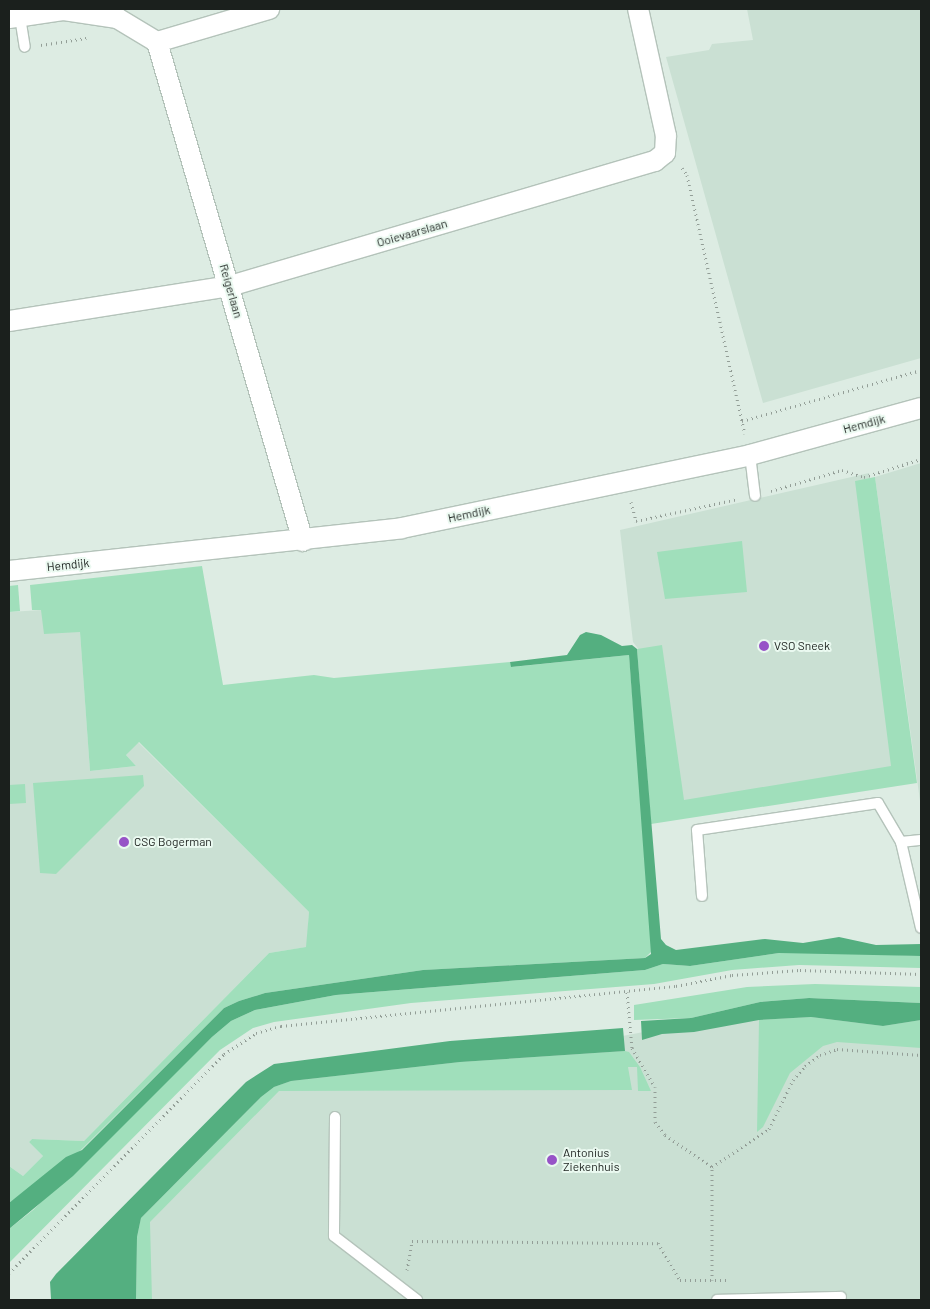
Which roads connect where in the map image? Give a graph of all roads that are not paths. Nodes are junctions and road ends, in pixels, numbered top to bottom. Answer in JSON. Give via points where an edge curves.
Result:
{"nodes":[{"id":1,"x":268,"y":9,"type":"edge"},
{"id":2,"x":638,"y":9,"type":"edge"},
{"id":3,"x":117,"y":14,"type":"edge"},
{"id":4,"x":14,"y":18,"type":"edge"},
{"id":5,"x":156,"y":42,"type":"junction"},
{"id":6,"x":25,"y":48,"type":"road end"},
{"id":7,"x":230,"y":286,"type":"junction"},
{"id":8,"x":9,"y":321,"type":"edge"},
{"id":9,"x":921,"y":408,"type":"edge"},
{"id":10,"x":750,"y":455,"type":"junction"},
{"id":11,"x":754,"y":496,"type":"dead end"},
{"id":12,"x":303,"y":541,"type":"junction"},
{"id":13,"x":9,"y":571,"type":"edge"},
{"id":14,"x":921,"y":840,"type":"edge"},
{"id":15,"x":901,"y":842,"type":"junction"},
{"id":16,"x":702,"y":896,"type":"dead end"},
{"id":17,"x":921,"y":928,"type":"edge"},
{"id":18,"x":336,"y":1117,"type":"dead end"},
{"id":19,"x":841,"y":1297,"type":"dead end"},
{"id":20,"x":417,"y":1300,"type":"edge"},
{"id":21,"x":717,"y":1300,"type":"edge"}],
"edges":[{"from":1,"to":5,"type":"street"},
{"from":2,"to":7,"type":"street","name":"Ooievaarslaan","via":[[666,136],[665,153],[655,161]]},
{"from":3,"to":4,"type":"street","via":[[64,10]]},
{"from":3,"to":5,"type":"street"},
{"from":4,"to":6,"type":"lane"},
{"from":5,"to":7,"type":"street","name":"Reigerlaan"},
{"from":7,"to":8,"type":"street","name":"Ooievaarslaan"},
{"from":7,"to":12,"type":"street","name":"Reigerlaan"},
{"from":9,"to":10,"type":"street","name":"Hemdijk"},
{"from":10,"to":11,"type":"lane"},
{"from":10,"to":12,"type":"street","name":"Hemdijk","via":[[402,528]]},
{"from":12,"to":13,"type":"street","name":"Hemdijk"},
{"from":14,"to":15,"type":"lane"},
{"from":15,"to":16,"type":"lane","via":[[878,803],[697,830]]},
{"from":15,"to":17,"type":"lane"},
{"from":18,"to":20,"type":"lane","via":[[334,1236]]},
{"from":19,"to":21,"type":"lane"}]}
